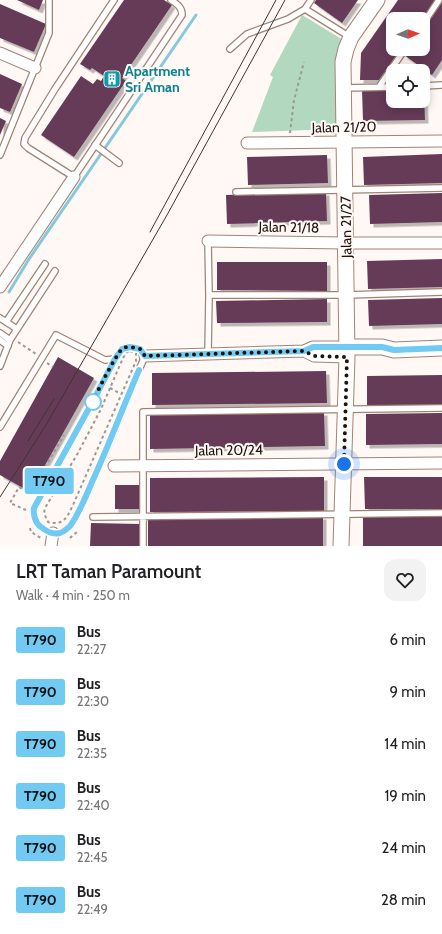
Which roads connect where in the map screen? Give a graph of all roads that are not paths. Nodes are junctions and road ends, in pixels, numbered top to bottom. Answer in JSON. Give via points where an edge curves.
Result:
{"nodes":[{"id":1,"x":49,"y":0,"type":"edge"},
{"id":2,"x":114,"y":0,"type":"edge"},
{"id":3,"x":171,"y":0,"type":"edge"},
{"id":4,"x":311,"y":0,"type":"edge"},
{"id":5,"x":377,"y":0,"type":"edge"},
{"id":6,"x":439,"y":0,"type":"edge"},
{"id":7,"x":305,"y":9,"type":"junction"},
{"id":8,"x":430,"y":14,"type":"edge"},
{"id":9,"x":351,"y":37,"type":"junction"},
{"id":10,"x":230,"y":49,"type":"dead end"},
{"id":11,"x":0,"y":53,"type":"edge"},
{"id":12,"x":400,"y":56,"type":"edge"},
{"id":13,"x":35,"y":68,"type":"junction"},
{"id":14,"x":442,"y":85,"type":"edge"},
{"id":15,"x":430,"y":86,"type":"edge"},
{"id":16,"x":379,"y":87,"type":"junction"},
{"id":17,"x":386,"y":87,"type":"edge"},
{"id":18,"x":344,"y":88,"type":"junction"},
{"id":19,"x":442,"y":141,"type":"edge"},
{"id":20,"x":344,"y":142,"type":"junction"},
{"id":21,"x":247,"y":144,"type":"dead end"},
{"id":22,"x":95,"y":145,"type":"junction"},
{"id":23,"x":0,"y":156,"type":"edge"},
{"id":24,"x":119,"y":163,"type":"dead end"},
{"id":25,"x":74,"y":177,"type":"junction"},
{"id":26,"x":442,"y":188,"type":"edge"},
{"id":27,"x":345,"y":190,"type":"junction"},
{"id":28,"x":236,"y":192,"type":"dead end"},
{"id":29,"x":208,"y":241,"type":"joint"},
{"id":30,"x":346,"y":243,"type":"junction"},
{"id":31,"x":442,"y":243,"type":"edge"},
{"id":32,"x":46,"y":264,"type":"dead end"},
{"id":33,"x":55,"y":271,"type":"dead end"},
{"id":34,"x":0,"y":287,"type":"edge"},
{"id":35,"x":442,"y":292,"type":"edge"},
{"id":36,"x":210,"y":295,"type":"junction"},
{"id":37,"x":347,"y":295,"type":"junction"},
{"id":38,"x":0,"y":318,"type":"edge"},
{"id":39,"x":6,"y":322,"type":"junction"},
{"id":40,"x":17,"y":329,"type":"junction"},
{"id":41,"x":0,"y":333,"type":"edge"},
{"id":42,"x":11,"y":339,"type":"junction"},
{"id":43,"x":0,"y":340,"type":"edge"},
{"id":44,"x":8,"y":346,"type":"junction"},
{"id":45,"x":442,"y":348,"type":"edge"},
{"id":46,"x":347,"y":352,"type":"junction"},
{"id":47,"x":208,"y":354,"type":"junction"},
{"id":48,"x":145,"y":356,"type":"junction"},
{"id":49,"x":115,"y":359,"type":"junction"},
{"id":50,"x":0,"y":366,"type":"edge"},
{"id":51,"x":442,"y":408,"type":"edge"},
{"id":52,"x":346,"y":409,"type":"junction"},
{"id":53,"x":0,"y":427,"type":"edge"},
{"id":54,"x":442,"y":463,"type":"edge"},
{"id":55,"x":344,"y":464,"type":"junction"},
{"id":56,"x":114,"y":466,"type":"dead end"},
{"id":57,"x":143,"y":466,"type":"junction"},
{"id":58,"x":442,"y":513,"type":"edge"},
{"id":59,"x":342,"y":514,"type":"junction"},
{"id":60,"x":93,"y":516,"type":"dead end"},
{"id":61,"x":143,"y":516,"type":"junction"},
{"id":62,"x":53,"y":533,"type":"junction"},
{"id":63,"x":51,"y":546,"type":"edge"},
{"id":64,"x":143,"y":546,"type":"edge"},
{"id":65,"x":341,"y":546,"type":"edge"}],
"edges":[{"from":1,"to":13,"type":"lane","via":[[50,33]]},
{"from":2,"to":25,"type":"lane","via":[[25,138],[24,144],[28,148]]},
{"from":3,"to":22,"type":"lane","via":[[180,6],[182,15]]},
{"from":4,"to":7,"type":"lane"},
{"from":5,"to":9,"type":"street","name":"Jalan 21/27"},
{"from":6,"to":8,"type":"lane"},
{"from":7,"to":9,"type":"lane"},
{"from":7,"to":10,"type":"lane","via":[[247,34]]},
{"from":9,"to":18,"type":"street","name":"Jalan 21/27","via":[[343,62]]},
{"from":11,"to":13,"type":"street"},
{"from":12,"to":16,"type":"lane"},
{"from":13,"to":23,"type":"lane"},
{"from":14,"to":15,"type":"lane"},
{"from":16,"to":17,"type":"lane"},
{"from":16,"to":18,"type":"lane"},
{"from":18,"to":20,"type":"street","name":"Jalan 21/27"},
{"from":19,"to":20,"type":"street","name":"Jalan 21/20"},
{"from":20,"to":21,"type":"street","name":"Jalan 21/20"},
{"from":20,"to":27,"type":"street","name":"Jalan 21/27"},
{"from":22,"to":24,"type":"lane"},
{"from":22,"to":25,"type":"lane"},
{"from":25,"to":34,"type":"street"},
{"from":26,"to":27,"type":"lane"},
{"from":27,"to":28,"type":"lane"},
{"from":27,"to":30,"type":"street","name":"Jalan 21/27"},
{"from":29,"to":30,"type":"street","name":"Jalan 21/18"},
{"from":29,"to":36,"type":"lane"},
{"from":30,"to":31,"type":"street","name":"Jalan 21/18"},
{"from":30,"to":37,"type":"street","name":"Jalan 21/27"},
{"from":32,"to":39,"type":"lane"},
{"from":33,"to":40,"type":"lane"},
{"from":35,"to":37,"type":"lane"},
{"from":36,"to":37,"type":"lane"},
{"from":36,"to":47,"type":"lane"},
{"from":37,"to":46,"type":"street","name":"Jalan 21/27"},
{"from":38,"to":39,"type":"lane"},
{"from":39,"to":40,"type":"lane"},
{"from":40,"to":42,"type":"lane"},
{"from":41,"to":42,"type":"lane"},
{"from":42,"to":44,"type":"lane"},
{"from":43,"to":44,"type":"lane"},
{"from":44,"to":50,"type":"lane"},
{"from":45,"to":46,"type":"street","via":[[394,350],[382,347]]},
{"from":46,"to":47,"type":"street","via":[[313,347],[304,351]]},
{"from":46,"to":52,"type":"street","name":"Jalan 21/27"},
{"from":47,"to":48,"type":"street"},
{"from":48,"to":49,"type":"lane","via":[[140,349],[130,347],[122,349]]},
{"from":48,"to":62,"type":"lane","via":[[81,507],[70,526],[60,533]]},
{"from":49,"to":53,"type":"lane","via":[[105,360],[56,335]]},
{"from":49,"to":62,"type":"lane","via":[[34,508],[33,513],[38,525]]},
{"from":51,"to":52,"type":"lane"},
{"from":52,"to":55,"type":"street","name":"Jalan 21/27"},
{"from":52,"to":57,"type":"lane","via":[[143,412]]},
{"from":54,"to":55,"type":"street","name":"Jalan 20/24"},
{"from":55,"to":57,"type":"street","name":"Jalan 20/24"},
{"from":55,"to":59,"type":"street","name":"Jalan 21/27"},
{"from":56,"to":57,"type":"street","name":"Jalan 20/24"},
{"from":57,"to":61,"type":"lane"},
{"from":58,"to":59,"type":"lane"},
{"from":59,"to":61,"type":"lane"},
{"from":59,"to":65,"type":"street","name":"Jalan 21/27"},
{"from":60,"to":61,"type":"lane"},
{"from":61,"to":64,"type":"lane"},
{"from":62,"to":63,"type":"street"}]}
